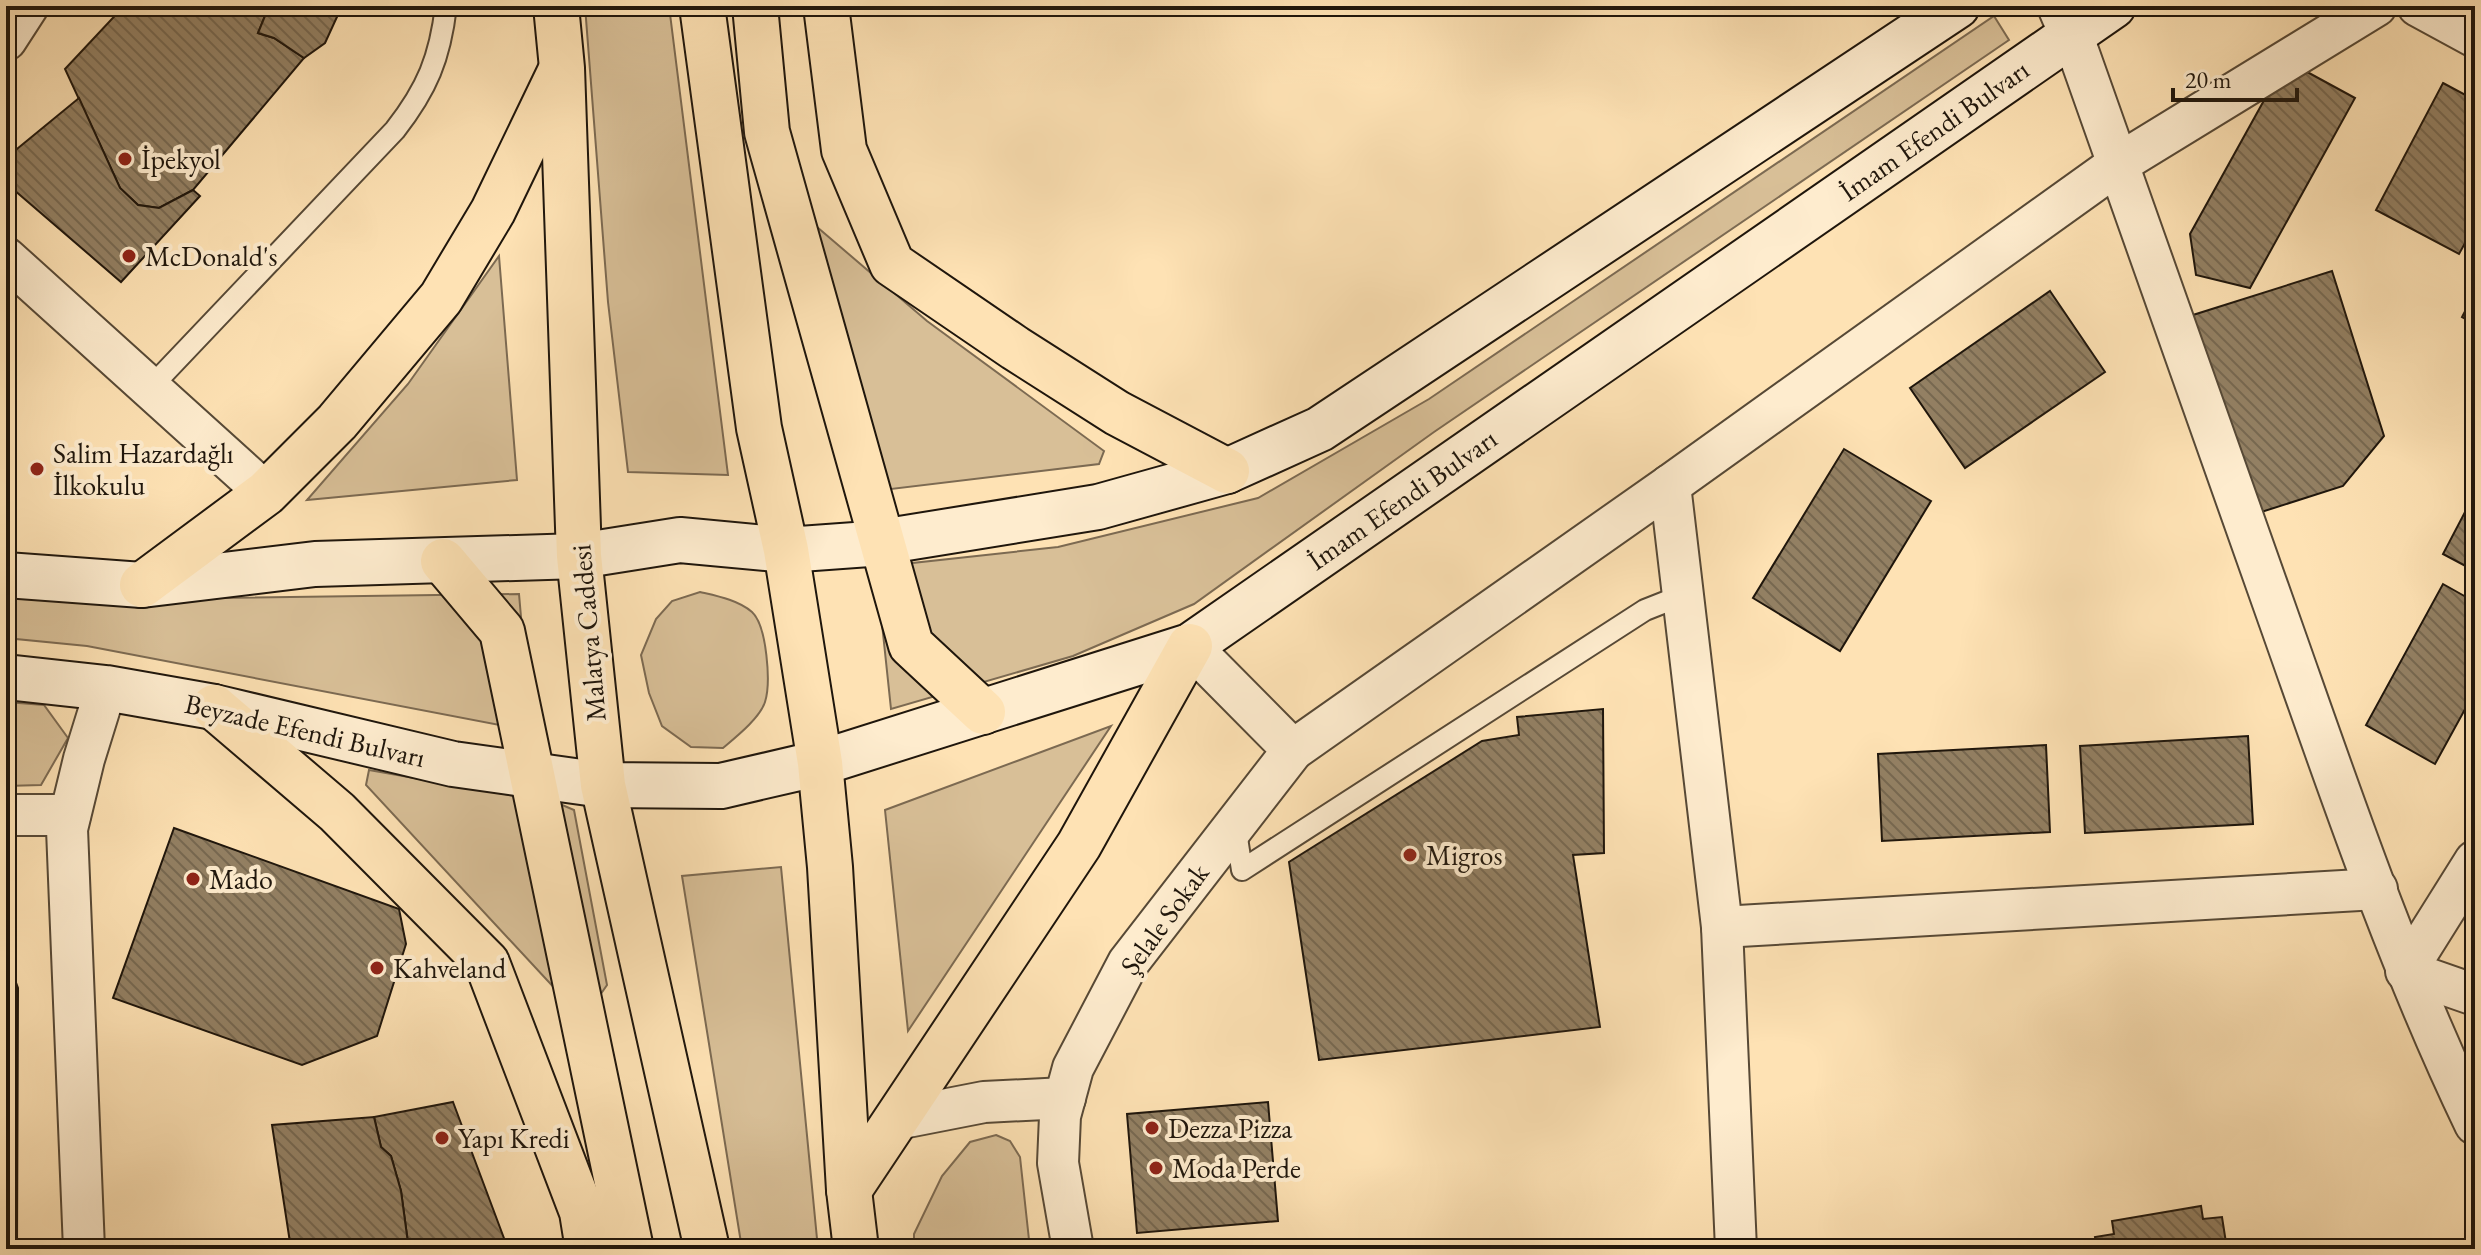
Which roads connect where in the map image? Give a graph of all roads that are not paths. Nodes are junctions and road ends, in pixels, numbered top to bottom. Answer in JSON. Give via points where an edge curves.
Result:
{"nodes":[{"id":1,"x":28,"y":6,"type":"edge"},
{"id":2,"x":446,"y":6,"type":"edge"},
{"id":3,"x":556,"y":6,"type":"edge"},
{"id":4,"x":702,"y":6,"type":"edge"},
{"id":5,"x":755,"y":6,"type":"edge"},
{"id":6,"x":826,"y":6,"type":"edge"},
{"id":7,"x":1957,"y":6,"type":"edge"},
{"id":8,"x":2113,"y":6,"type":"edge"},
{"id":9,"x":2376,"y":6,"type":"edge"},
{"id":10,"x":2418,"y":6,"type":"edge"},
{"id":11,"x":2066,"y":20,"type":"edge"},
{"id":12,"x":2475,"y":37,"type":"edge"},
{"id":13,"x":6,"y":40,"type":"edge"},
{"id":14,"x":562,"y":68,"type":"junction"},
{"id":15,"x":2118,"y":164,"type":"junction"},
{"id":16,"x":6,"y":258,"type":"edge"},
{"id":17,"x":150,"y":388,"type":"junction"},
{"id":18,"x":1227,"y":471,"type":"junction"},
{"id":19,"x":1670,"y":485,"type":"junction"},
{"id":20,"x":266,"y":493,"type":"junction"},
{"id":21,"x":882,"y":542,"type":"junction"},
{"id":22,"x":786,"y":550,"type":"junction"},
{"id":23,"x":579,"y":556,"type":"junction"},
{"id":24,"x":443,"y":561,"type":"junction"},
{"id":25,"x":6,"y":575,"type":"edge"},
{"id":26,"x":142,"y":585,"type":"junction"},
{"id":27,"x":1683,"y":595,"type":"junction"},
{"id":28,"x":1190,"y":646,"type":"junction"},
{"id":29,"x":6,"y":677,"type":"edge"},
{"id":30,"x":106,"y":688,"type":"junction"},
{"id":31,"x":214,"y":707,"type":"junction"},
{"id":32,"x":983,"y":712,"type":"junction"},
{"id":33,"x":1293,"y":750,"type":"junction"},
{"id":34,"x":820,"y":763,"type":"junction"},
{"id":35,"x":532,"y":776,"type":"junction"},
{"id":36,"x":603,"y":785,"type":"junction"},
{"id":37,"x":6,"y":815,"type":"edge"},
{"id":38,"x":70,"y":815,"type":"junction"},
{"id":39,"x":1235,"y":825,"type":"junction"},
{"id":40,"x":2475,"y":861,"type":"edge"},
{"id":41,"x":2377,"y":889,"type":"junction"},
{"id":42,"x":1722,"y":927,"type":"junction"},
{"id":43,"x":2406,"y":971,"type":"junction"},
{"id":44,"x":2475,"y":995,"type":"edge"},
{"id":45,"x":1065,"y":1098,"type":"junction"},
{"id":46,"x":897,"y":1119,"type":"junction"},
{"id":47,"x":2475,"y":1124,"type":"edge"},
{"id":48,"x":849,"y":1190,"type":"junction"},
{"id":49,"x":84,"y":1249,"type":"edge"},
{"id":50,"x":588,"y":1249,"type":"edge"},
{"id":51,"x":631,"y":1249,"type":"edge"},
{"id":52,"x":707,"y":1249,"type":"edge"},
{"id":53,"x":856,"y":1249,"type":"edge"},
{"id":54,"x":1073,"y":1249,"type":"edge"},
{"id":55,"x":1736,"y":1249,"type":"edge"}],
"edges":[{"from":1,"to":13,"type":"street"},
{"from":2,"to":17,"type":"lane","via":[[433,72],[416,103]]},
{"from":3,"to":14,"type":"highway","name":"Malatya Caddesi"},
{"from":4,"to":22,"type":"highway","via":[[759,428]]},
{"from":5,"to":21,"type":"highway","via":[[767,132]]},
{"from":6,"to":18,"type":"highway","via":[[844,150],[892,264],[1117,413]]},
{"from":7,"to":18,"type":"main road","via":[[1320,429]]},
{"from":8,"to":11,"type":"main road","name":"İmam Efendi Bulvarı"},
{"from":9,"to":15,"type":"street","name":"Şelale Sokak"},
{"from":10,"to":12,"type":"street"},
{"from":11,"to":15,"type":"street"},
{"from":11,"to":28,"type":"main road","name":"İmam Efendi Bulvarı"},
{"from":14,"to":20,"type":"highway","via":[[493,211],[441,298],[337,422]]},
{"from":14,"to":23,"type":"highway","name":"Malatya Caddesi"},
{"from":15,"to":19,"type":"street","name":"Şelale Sokak"},
{"from":15,"to":41,"type":"street"},
{"from":16,"to":17,"type":"street"},
{"from":17,"to":20,"type":"street"},
{"from":18,"to":21,"type":"main road","via":[[1098,507]]},
{"from":19,"to":27,"type":"street"},
{"from":19,"to":33,"type":"street","name":"Şelale Sokak"},
{"from":20,"to":26,"type":"highway"},
{"from":21,"to":22,"type":"main road"},
{"from":21,"to":32,"type":"highway","via":[[911,645]]},
{"from":22,"to":23,"type":"main road","via":[[680,540]]},
{"from":22,"to":34,"type":"highway"},
{"from":23,"to":24,"type":"main road"},
{"from":23,"to":36,"type":"highway","name":"Malatya Caddesi"},
{"from":24,"to":26,"type":"main road","via":[[315,564]]},
{"from":24,"to":35,"type":"highway","via":[[502,631]]},
{"from":25,"to":26,"type":"main road"},
{"from":27,"to":39,"type":"lane","via":[[1645,610],[1242,870]]},
{"from":27,"to":42,"type":"street"},
{"from":28,"to":32,"type":"main road","name":"İmam Efendi Bulvarı"},
{"from":28,"to":33,"type":"street"},
{"from":28,"to":46,"type":"highway","via":[[1079,845]]},
{"from":29,"to":30,"type":"main road","name":"Beyzade Efendi Bulvarı"},
{"from":30,"to":31,"type":"main road","name":"Beyzade Efendi Bulvarı"},
{"from":30,"to":38,"type":"street"},
{"from":31,"to":35,"type":"main road","name":"Beyzade Efendi Bulvarı","via":[[453,764]]},
{"from":31,"to":50,"type":"highway","via":[[337,812],[487,963],[582,1212]]},
{"from":32,"to":34,"type":"main road","name":"İmam Efendi Bulvarı"},
{"from":33,"to":39,"type":"street","name":"Şelale Sokak"},
{"from":34,"to":36,"type":"main road","name":"İmam Efendi Bulvarı","via":[[721,786]]},
{"from":34,"to":48,"type":"highway"},
{"from":35,"to":36,"type":"main road","name":"Beyzade Efendi Bulvarı"},
{"from":35,"to":51,"type":"highway"},
{"from":36,"to":52,"type":"highway","name":"Malatya Caddesi"},
{"from":37,"to":38,"type":"street"},
{"from":38,"to":49,"type":"street"},
{"from":39,"to":45,"type":"street","name":"Şelale Sokak","via":[[1128,963],[1073,1068]]},
{"from":40,"to":43,"type":"street"},
{"from":41,"to":42,"type":"street"},
{"from":41,"to":43,"type":"street"},
{"from":42,"to":55,"type":"street"},
{"from":43,"to":44,"type":"street"},
{"from":43,"to":47,"type":"street"},
{"from":45,"to":46,"type":"street","via":[[984,1102]]},
{"from":45,"to":54,"type":"street","name":"Şelale Sokak","via":[[1058,1163]]},
{"from":46,"to":48,"type":"highway"},
{"from":48,"to":53,"type":"highway"}]}
